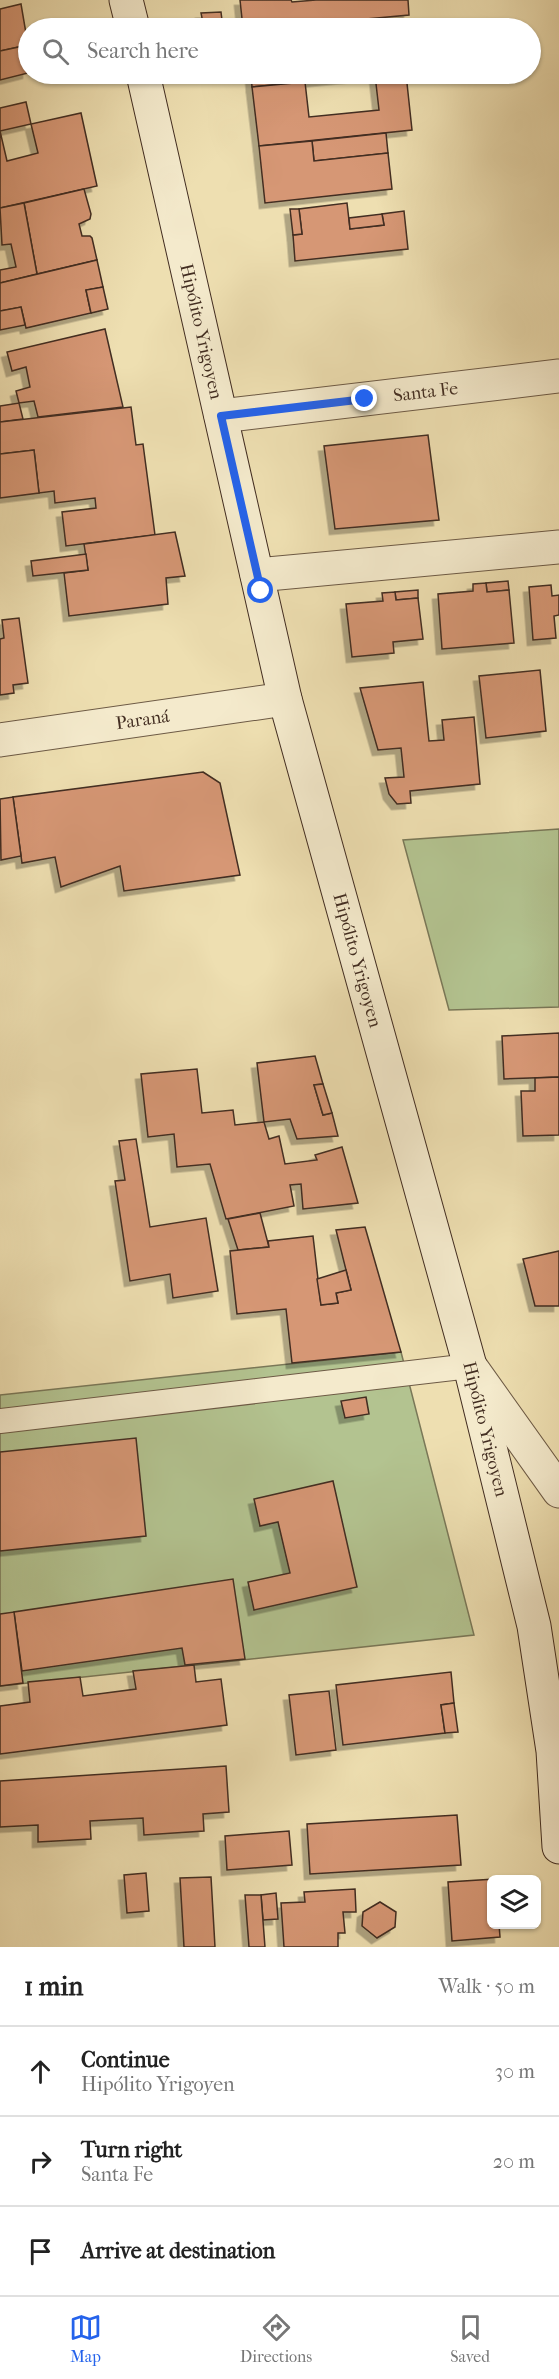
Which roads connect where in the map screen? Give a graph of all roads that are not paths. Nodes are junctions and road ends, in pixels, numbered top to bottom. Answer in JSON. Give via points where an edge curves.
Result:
{"nodes":[{"id":1,"x":126,"y":0,"type":"edge"},
{"id":2,"x":130,"y":18,"type":"edge"},
{"id":3,"x":145,"y":84,"type":"edge"},
{"id":4,"x":559,"y":376,"type":"edge"},
{"id":5,"x":221,"y":416,"type":"junction"},
{"id":6,"x":559,"y":547,"type":"edge"},
{"id":7,"x":257,"y":575,"type":"junction"},
{"id":8,"x":285,"y":699,"type":"junction"},
{"id":9,"x":0,"y":740,"type":"edge"},
{"id":10,"x":470,"y":1366,"type":"junction"},
{"id":11,"x":0,"y":1421,"type":"edge"},
{"id":12,"x":559,"y":1491,"type":"edge"},
{"id":13,"x":559,"y":1847,"type":"edge"}],
"edges":[{"from":1,"to":2,"type":"main road"},
{"from":3,"to":5,"type":"main road","name":"Hipólito Yrigoyen"},
{"from":4,"to":5,"type":"main road","name":"Santa Fe"},
{"from":5,"to":7,"type":"main road","name":"Hipólito Yrigoyen"},
{"from":6,"to":7,"type":"main road"},
{"from":7,"to":8,"type":"main road","name":"Hipólito Yrigoyen"},
{"from":8,"to":9,"type":"main road","name":"Paraná"},
{"from":8,"to":10,"type":"main road","name":"Hipólito Yrigoyen"},
{"from":10,"to":11,"type":"lane"},
{"from":10,"to":12,"type":"main road"},
{"from":10,"to":13,"type":"main road","name":"Hipólito Yrigoyen","via":[[534,1626],[554,1751]]}]}
